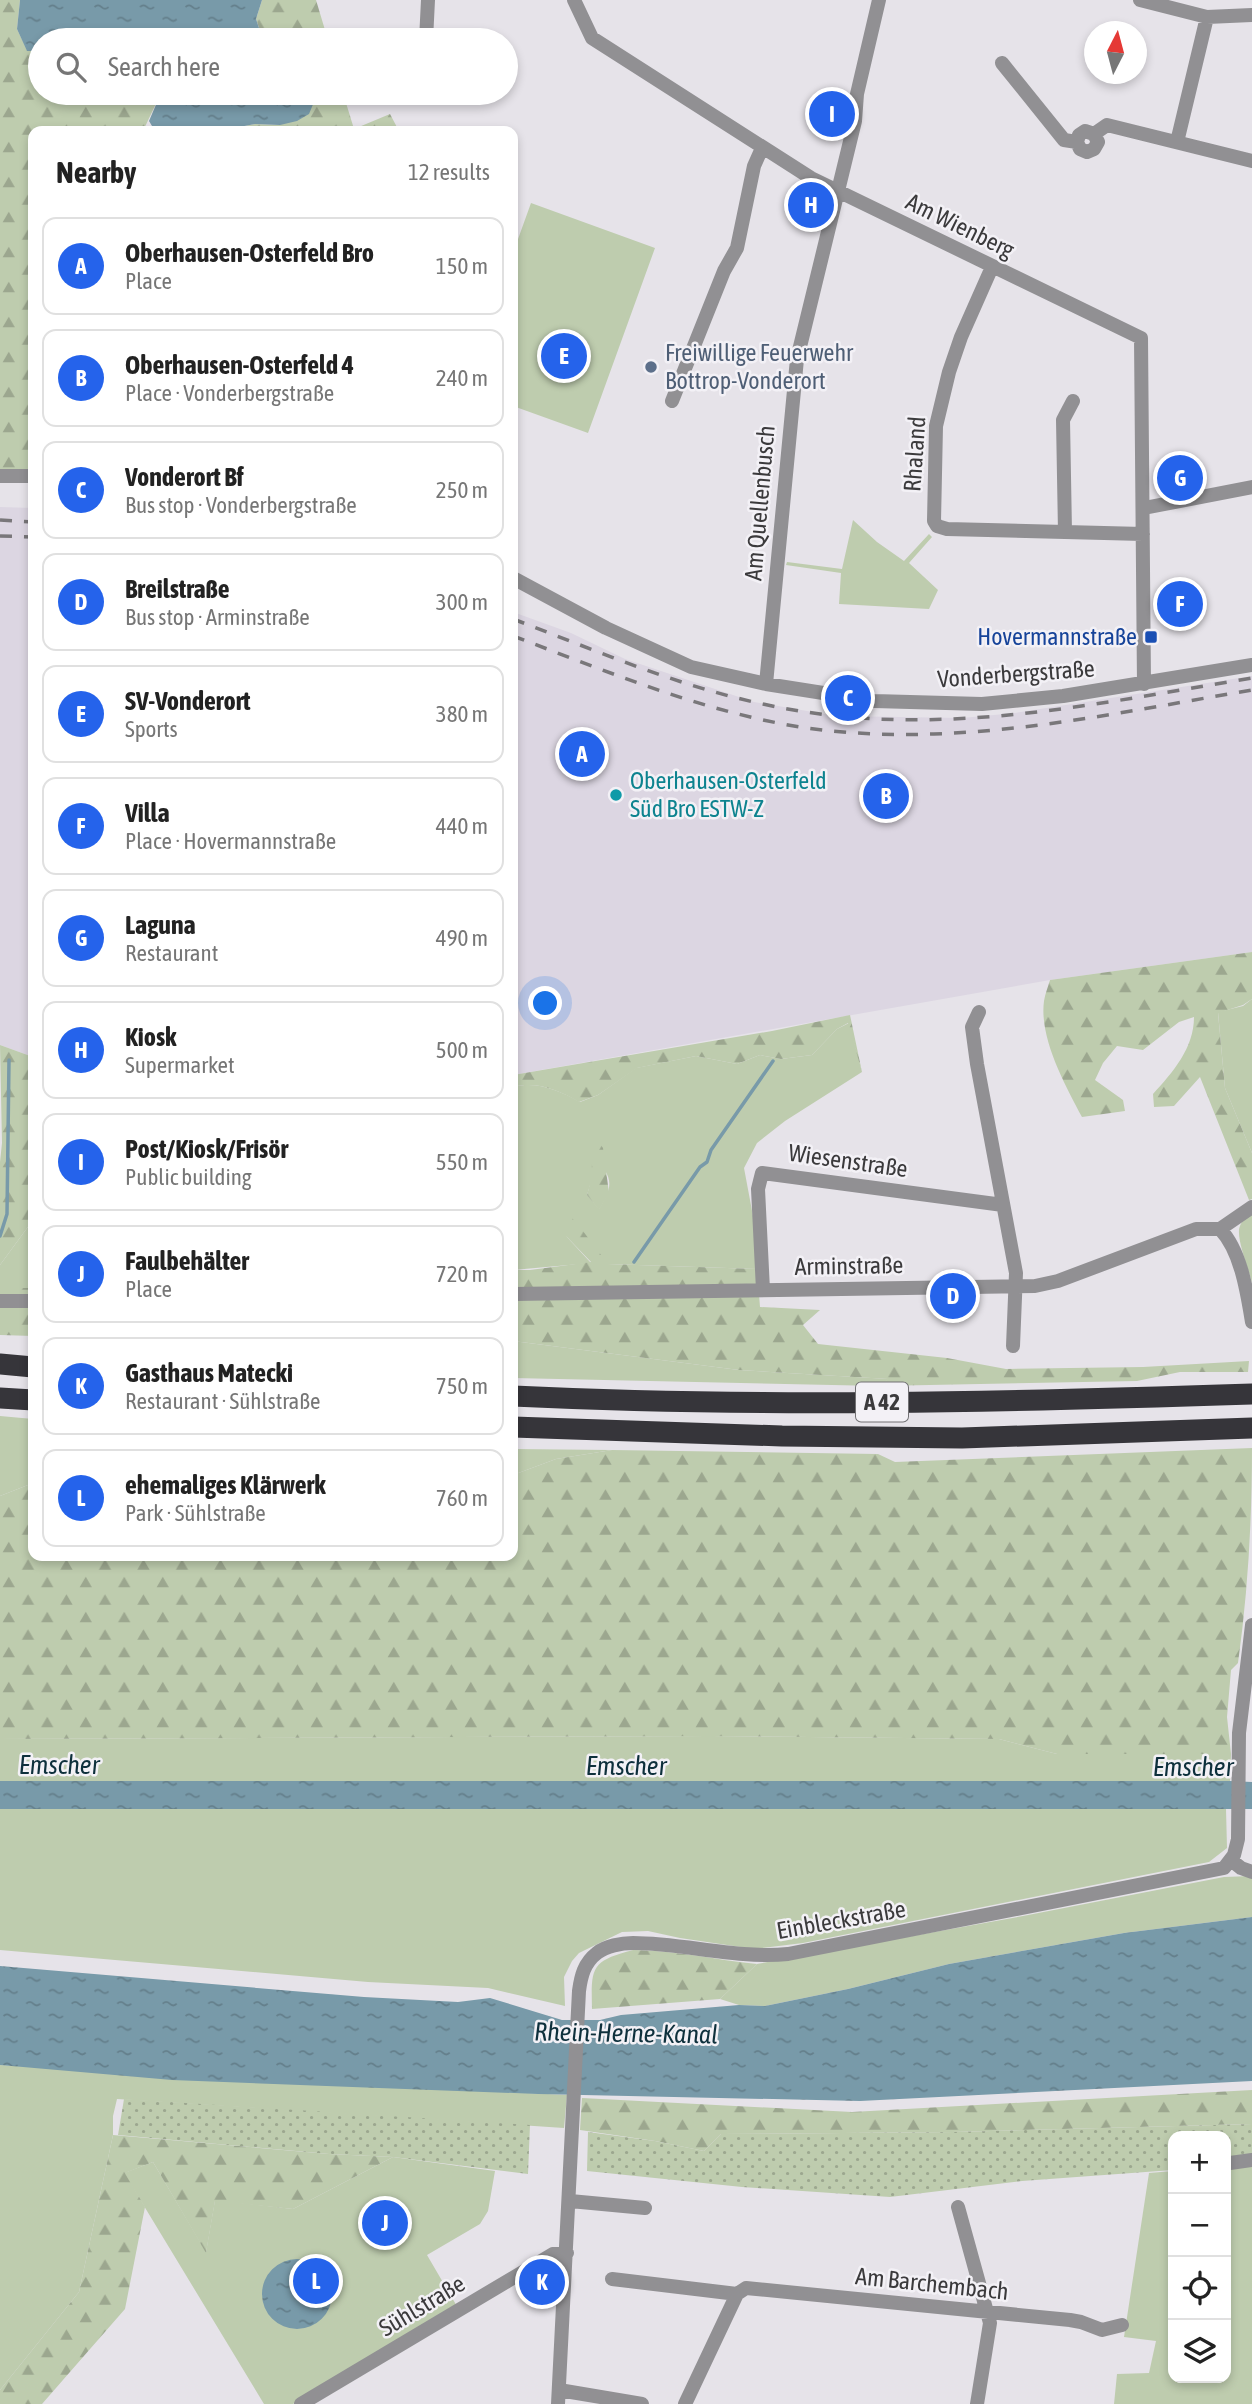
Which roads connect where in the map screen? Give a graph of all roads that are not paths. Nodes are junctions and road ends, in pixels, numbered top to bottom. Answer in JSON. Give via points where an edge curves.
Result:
{"nodes":[{"id":1,"x":428,"y":0,"type":"edge"},
{"id":2,"x":574,"y":0,"type":"edge"},
{"id":3,"x":879,"y":0,"type":"edge"},
{"id":4,"x":1140,"y":0,"type":"edge"},
{"id":5,"x":1252,"y":15,"type":"edge"},
{"id":6,"x":1207,"y":17,"type":"junction"},
{"id":7,"x":427,"y":28,"type":"edge"},
{"id":8,"x":1003,"y":63,"type":"dead end"},
{"id":9,"x":1177,"y":142,"type":"junction"},
{"id":10,"x":762,"y":148,"type":"junction"},
{"id":11,"x":1252,"y":161,"type":"edge"},
{"id":12,"x":838,"y":192,"type":"junction"},
{"id":13,"x":992,"y":267,"type":"junction"},
{"id":14,"x":672,"y":401,"type":"dead end"},
{"id":15,"x":1073,"y":401,"type":"dead end"},
{"id":16,"x":0,"y":476,"type":"edge"},
{"id":17,"x":28,"y":476,"type":"edge"},
{"id":18,"x":1252,"y":487,"type":"edge"},
{"id":19,"x":1144,"y":508,"type":"junction"},
{"id":20,"x":1065,"y":531,"type":"junction"},
{"id":21,"x":1143,"y":534,"type":"junction"},
{"id":22,"x":518,"y":581,"type":"edge"},
{"id":23,"x":1252,"y":665,"type":"edge"},
{"id":24,"x":766,"y":684,"type":"junction"},
{"id":25,"x":1144,"y":684,"type":"junction"},
{"id":26,"x":979,"y":1012,"type":"dead end"},
{"id":27,"x":1003,"y":1205,"type":"junction"},
{"id":28,"x":1252,"y":1207,"type":"edge"},
{"id":29,"x":1220,"y":1229,"type":"junction"},
{"id":30,"x":1016,"y":1287,"type":"junction"},
{"id":31,"x":763,"y":1290,"type":"junction"},
{"id":32,"x":518,"y":1294,"type":"edge"},
{"id":33,"x":0,"y":1301,"type":"edge"},
{"id":34,"x":28,"y":1301,"type":"edge"},
{"id":35,"x":1252,"y":1322,"type":"edge"},
{"id":36,"x":1013,"y":1346,"type":"dead end"},
{"id":37,"x":0,"y":1364,"type":"edge"},
{"id":38,"x":28,"y":1367,"type":"edge"},
{"id":39,"x":1251,"y":1394,"type":"edge"},
{"id":40,"x":518,"y":1396,"type":"edge"},
{"id":41,"x":0,"y":1398,"type":"edge"},
{"id":42,"x":28,"y":1400,"type":"edge"},
{"id":43,"x":518,"y":1427,"type":"edge"},
{"id":44,"x":1252,"y":1428,"type":"edge"},
{"id":45,"x":1252,"y":1625,"type":"edge"},
{"id":46,"x":1231,"y":1860,"type":"junction"},
{"id":47,"x":1252,"y":1872,"type":"edge"},
{"id":48,"x":1252,"y":2160,"type":"edge"},
{"id":49,"x":1231,"y":2163,"type":"edge"},
{"id":50,"x":570,"y":2201,"type":"junction"},
{"id":51,"x":958,"y":2207,"type":"dead end"},
{"id":52,"x":645,"y":2208,"type":"dead end"},
{"id":53,"x":567,"y":2253,"type":"junction"},
{"id":54,"x":612,"y":2279,"type":"dead end"},
{"id":55,"x":737,"y":2294,"type":"junction"},
{"id":56,"x":987,"y":2313,"type":"junction"},
{"id":57,"x":1122,"y":2325,"type":"dead end"},
{"id":58,"x":559,"y":2397,"type":"edge"},
{"id":59,"x":301,"y":2404,"type":"edge"},
{"id":60,"x":642,"y":2404,"type":"edge"},
{"id":61,"x":685,"y":2404,"type":"edge"},
{"id":62,"x":977,"y":2404,"type":"edge"}],
"edges":[{"from":1,"to":7,"type":"street"},
{"from":2,"to":10,"type":"street","name":"Am Wienberg","via":[[592,38]]},
{"from":3,"to":12,"type":"street","name":"Am Quellenbusch"},
{"from":4,"to":6,"type":"street"},
{"from":5,"to":6,"type":"street"},
{"from":6,"to":9,"type":"street"},
{"from":8,"to":9,"type":"street","via":[[1065,141],[1077,142],[1082,132],[1094,134],[1107,125]]},
{"from":9,"to":11,"type":"street"},
{"from":10,"to":12,"type":"street","name":"Am Wienberg"},
{"from":10,"to":14,"type":"street","via":[[737,248]]},
{"from":12,"to":13,"type":"street","name":"Am Wienberg"},
{"from":12,"to":24,"type":"street","name":"Am Quellenbusch","via":[[797,359]]},
{"from":13,"to":19,"type":"street","name":"Am Wienberg","via":[[1141,338]]},
{"from":13,"to":20,"type":"street","name":"Rhaland","via":[[961,337],[936,426],[934,521],[947,529]]},
{"from":15,"to":20,"type":"street","via":[[1063,420]]},
{"from":16,"to":17,"type":"street"},
{"from":18,"to":19,"type":"street"},
{"from":19,"to":21,"type":"street"},
{"from":20,"to":21,"type":"street","name":"Rhaland"},
{"from":21,"to":25,"type":"street"},
{"from":22,"to":24,"type":"street","name":"Vonderbergstraße","via":[[691,667]]},
{"from":23,"to":25,"type":"street","name":"Vonderbergstraße"},
{"from":24,"to":25,"type":"street","name":"Vonderbergstraße","via":[[874,701],[982,704]]},
{"from":26,"to":27,"type":"street","via":[[972,1027],[973,1041]]},
{"from":27,"to":30,"type":"street"},
{"from":27,"to":31,"type":"street","name":"Wiesenstraße","via":[[762,1173],[758,1189]]},
{"from":28,"to":29,"type":"street","name":"Arminstraße"},
{"from":29,"to":30,"type":"street","name":"Arminstraße","via":[[1196,1229],[1058,1282]]},
{"from":29,"to":35,"type":"street","via":[[1240,1271]]},
{"from":30,"to":31,"type":"street","name":"Arminstraße"},
{"from":30,"to":36,"type":"street"},
{"from":31,"to":32,"type":"street","name":"Arminstraße"},
{"from":33,"to":34,"type":"street"},
{"from":37,"to":38,"type":"highway"},
{"from":39,"to":40,"type":"highway","number":"A 42","via":[[963,1402],[612,1401]]},
{"from":41,"to":42,"type":"highway"},
{"from":43,"to":44,"type":"highway","number":"A 42","via":[[962,1438]]},
{"from":45,"to":46,"type":"street","via":[[1239,1733],[1237,1848]]},
{"from":46,"to":47,"type":"street"},
{"from":46,"to":50,"type":"street","name":"Einbleckstraße","via":[[1214,1871],[788,1954],[760,1956],[634,1943],[598,1952],[586,1964],[580,1980]]},
{"from":48,"to":49,"type":"street"},
{"from":50,"to":52,"type":"street"},
{"from":50,"to":53,"type":"street","name":"Einbleckstraße"},
{"from":51,"to":56,"type":"street"},
{"from":53,"to":58,"type":"street","name":"Einbleckstraße"},
{"from":53,"to":59,"type":"street","name":"Sühlstraße","via":[[553,2254]]},
{"from":54,"to":55,"type":"street","name":"Am Barchembach"},
{"from":55,"to":56,"type":"street","name":"Am Barchembach","via":[[746,2288]]},
{"from":55,"to":61,"type":"street"},
{"from":56,"to":57,"type":"street","name":"Am Barchembach","via":[[1081,2322],[1102,2330]]},
{"from":56,"to":62,"type":"street","via":[[990,2323]]},
{"from":58,"to":60,"type":"street"}]}
